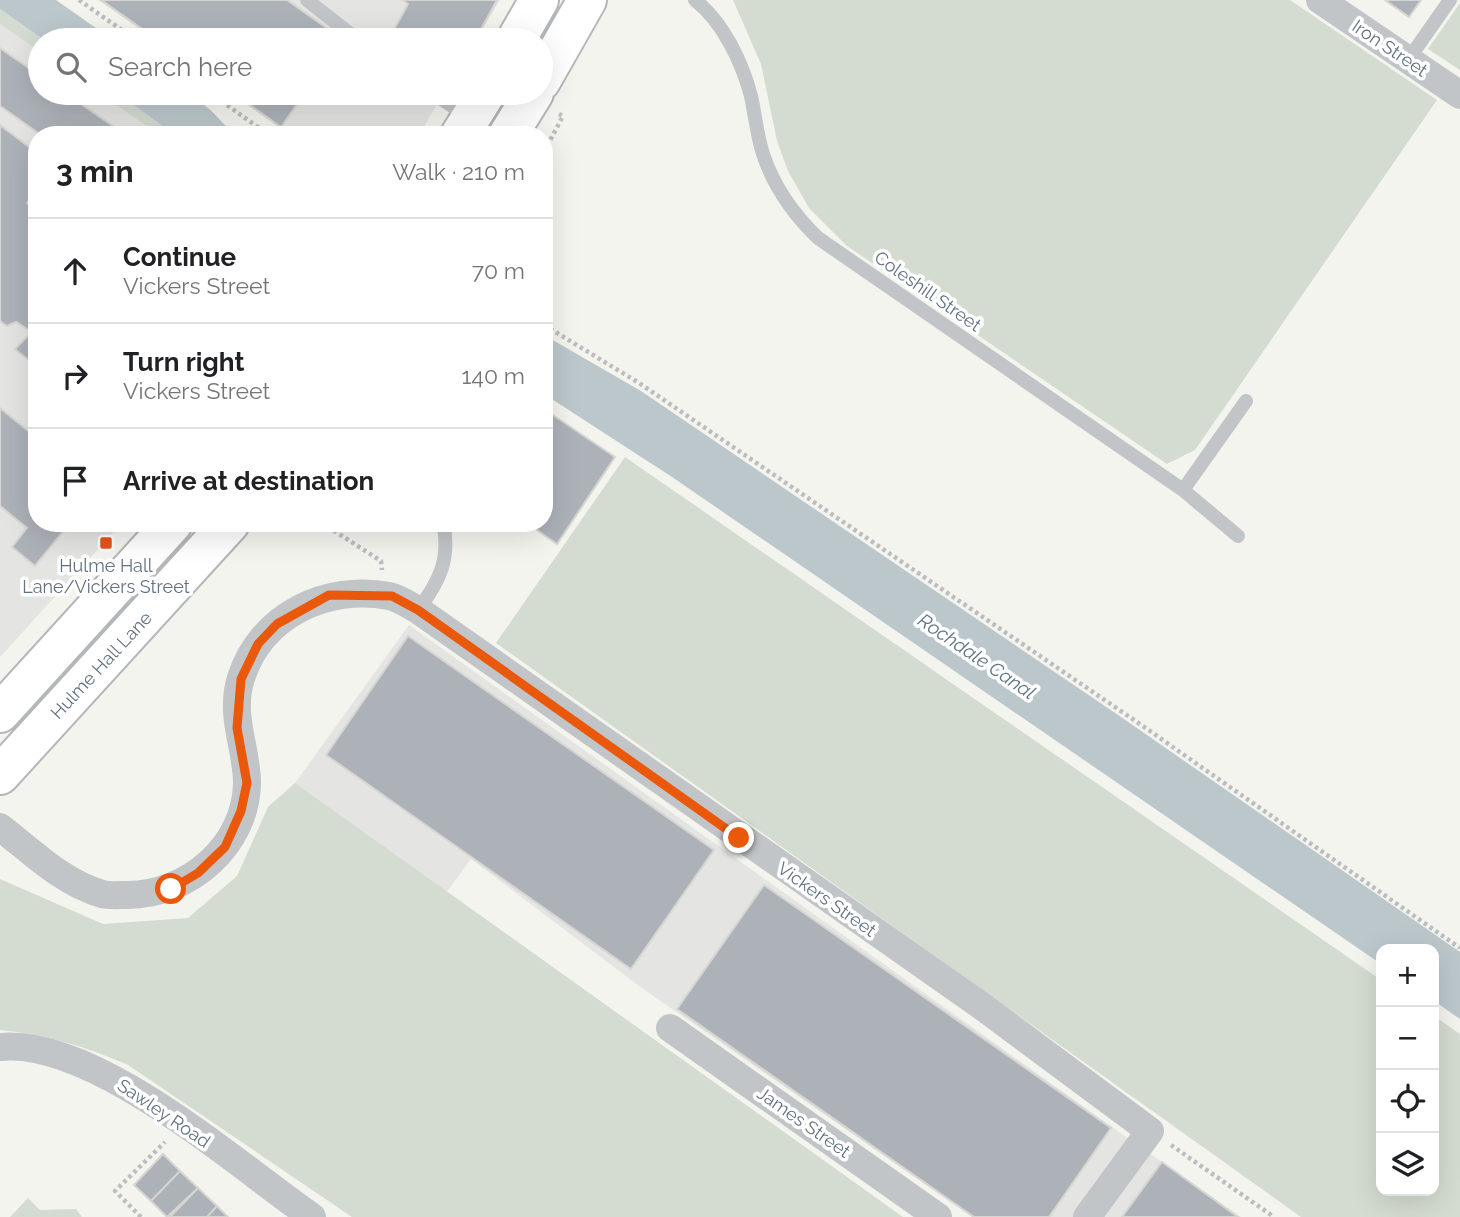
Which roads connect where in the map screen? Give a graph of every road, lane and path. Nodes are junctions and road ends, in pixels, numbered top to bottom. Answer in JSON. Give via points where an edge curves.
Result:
{"nodes":[{"id":1,"x":79,"y":0,"type":"edge"},
{"id":2,"x":307,"y":0,"type":"edge"},
{"id":3,"x":539,"y":0,"type":"edge"},
{"id":4,"x":587,"y":0,"type":"edge"},
{"id":5,"x":695,"y":0,"type":"edge"},
{"id":6,"x":1450,"y":0,"type":"edge"},
{"id":7,"x":1327,"y":2,"type":"edge"},
{"id":8,"x":119,"y":28,"type":"edge"},
{"id":9,"x":343,"y":28,"type":"edge"},
{"id":10,"x":523,"y":28,"type":"edge"},
{"id":11,"x":1408,"y":60,"type":"junction"},
{"id":12,"x":553,"y":61,"type":"edge"},
{"id":13,"x":1460,"y":95,"type":"edge"},
{"id":14,"x":227,"y":105,"type":"edge"},
{"id":15,"x":454,"y":105,"type":"edge"},
{"id":16,"x":527,"y":105,"type":"edge"},
{"id":17,"x":472,"y":115,"type":"edge"},
{"id":18,"x":256,"y":126,"type":"edge"},
{"id":19,"x":514,"y":126,"type":"edge"},
{"id":20,"x":553,"y":331,"type":"edge"},
{"id":21,"x":1246,"y":401,"type":"dead end"},
{"id":22,"x":1182,"y":490,"type":"junction"},
{"id":23,"x":165,"y":532,"type":"edge"},
{"id":24,"x":222,"y":532,"type":"edge"},
{"id":25,"x":336,"y":532,"type":"edge"},
{"id":26,"x":443,"y":532,"type":"edge"},
{"id":27,"x":1238,"y":536,"type":"dead end"},
{"id":28,"x":384,"y":596,"type":"junction"},
{"id":29,"x":418,"y":610,"type":"junction"},
{"id":30,"x":0,"y":713,"type":"edge"},
{"id":31,"x":0,"y":775,"type":"edge"},
{"id":32,"x":0,"y":827,"type":"edge"},
{"id":33,"x":1460,"y":948,"type":"edge"},
{"id":34,"x":670,"y":1028,"type":"dead end"},
{"id":35,"x":0,"y":1047,"type":"edge"},
{"id":36,"x":181,"y":1124,"type":"junction"},
{"id":37,"x":1150,"y":1131,"type":"junction"},
{"id":38,"x":141,"y":1217,"type":"edge"},
{"id":39,"x":312,"y":1217,"type":"edge"},
{"id":40,"x":938,"y":1217,"type":"edge"},
{"id":41,"x":1087,"y":1217,"type":"edge"},
{"id":42,"x":1274,"y":1217,"type":"edge"}],
"edges":[{"from":1,"to":8,"type":"path"},
{"from":2,"to":9,"type":"lane"},
{"from":3,"to":10,"type":"highway"},
{"from":4,"to":12,"type":"highway"},
{"from":5,"to":22,"type":"lane","name":"Coleshill Street","via":[[711,13],[730,45],[750,93],[763,153],[781,194],[799,220],[818,238]]},
{"from":6,"to":11,"type":"lane"},
{"from":7,"to":11,"type":"street","name":"Iron Street"},
{"from":11,"to":13,"type":"street","name":"Iron Street"},
{"from":14,"to":18,"type":"path"},
{"from":15,"to":17,"type":"lane"},
{"from":16,"to":19,"type":"highway"},
{"from":20,"to":33,"type":"path","via":[[650,390]]},
{"from":21,"to":22,"type":"lane"},
{"from":22,"to":27,"type":"lane","name":"Coleshill Street"},
{"from":23,"to":30,"type":"highway"},
{"from":24,"to":31,"type":"highway","name":"Hulme Hall Lane"},
{"from":25,"to":28,"type":"path","via":[[381,561]]},
{"from":26,"to":29,"type":"lane","via":[[445,564]]},
{"from":28,"to":29,"type":"street","name":"Vickers Street"},
{"from":28,"to":32,"type":"street","name":"Vickers Street","via":[[329,595],[277,624],[258,644],[241,679],[237,728],[247,783],[241,811],[225,847],[198,873],[171,889],[103,895],[67,879]]},
{"from":29,"to":37,"type":"street","name":"Vickers Street","via":[[983,1007]]},
{"from":34,"to":40,"type":"street","name":"James Street"},
{"from":35,"to":36,"type":"street","name":"Sawley Road","via":[[33,1049],[88,1066],[127,1084]]},
{"from":36,"to":38,"type":"path","via":[[115,1191]]},
{"from":36,"to":39,"type":"street","name":"Sawley Road"},
{"from":37,"to":41,"type":"street"},
{"from":37,"to":42,"type":"path"}]}
